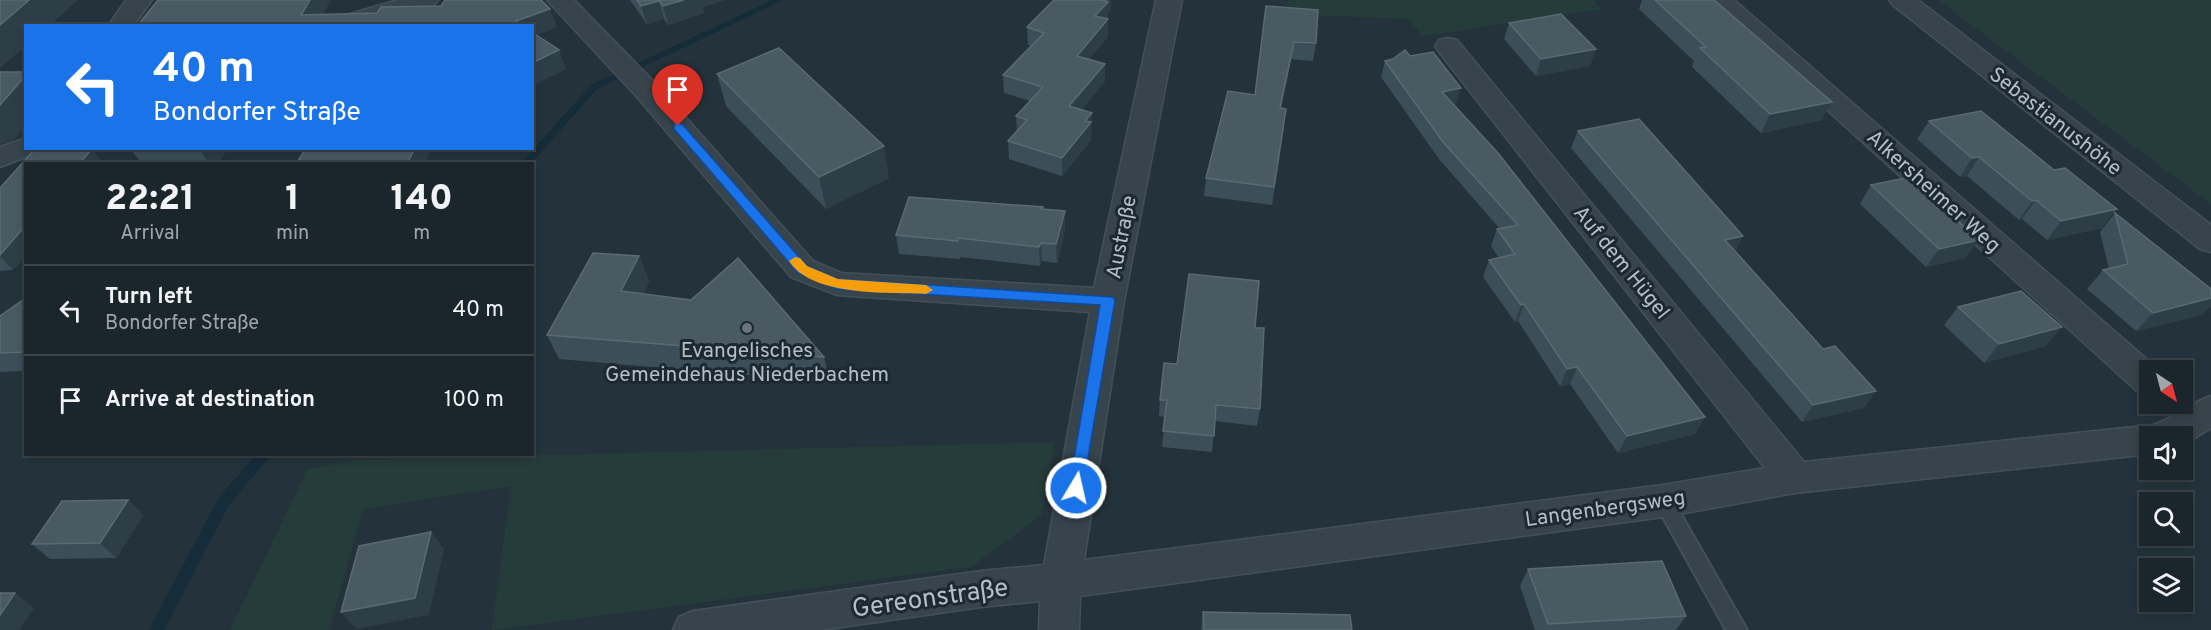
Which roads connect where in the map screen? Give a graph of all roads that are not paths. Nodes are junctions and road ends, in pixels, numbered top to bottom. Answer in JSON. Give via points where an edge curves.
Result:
{"nodes":[{"id":1,"x":140,"y":0,"type":"edge"},
{"id":2,"x":424,"y":0,"type":"edge"},
{"id":3,"x":560,"y":0,"type":"edge"},
{"id":4,"x":1169,"y":0,"type":"edge"},
{"id":5,"x":1719,"y":0,"type":"edge"},
{"id":6,"x":1902,"y":0,"type":"edge"},
{"id":7,"x":122,"y":24,"type":"edge"},
{"id":8,"x":342,"y":24,"type":"edge"},
{"id":9,"x":1449,"y":46,"type":"dead end"},
{"id":10,"x":24,"y":148,"type":"edge"},
{"id":11,"x":0,"y":158,"type":"edge"},
{"id":12,"x":2211,"y":241,"type":"edge"},
{"id":13,"x":1108,"y":301,"type":"junction"},
{"id":14,"x":2139,"y":373,"type":"edge"},
{"id":15,"x":2139,"y":440,"type":"edge"},
{"id":16,"x":1796,"y":478,"type":"junction"},
{"id":17,"x":1663,"y":501,"type":"junction"},
{"id":18,"x":1060,"y":581,"type":"junction"},
{"id":19,"x":693,"y":630,"type":"edge"},
{"id":20,"x":1059,"y":630,"type":"edge"},
{"id":21,"x":1737,"y":630,"type":"edge"}],
"edges":[{"from":1,"to":7,"type":"street"},
{"from":2,"to":8,"type":"street"},
{"from":3,"to":13,"type":"street","via":[[612,51],[802,269],[837,284]]},
{"from":4,"to":13,"type":"street","name":"Austraße"},
{"from":5,"to":14,"type":"street","name":"Alkersheimer Weg"},
{"from":6,"to":12,"type":"street","name":"Sebastianushöhe"},
{"from":9,"to":16,"type":"street","name":"Auf dem Hügel"},
{"from":10,"to":11,"type":"street"},
{"from":13,"to":18,"type":"street","name":"Austraße"},
{"from":15,"to":16,"type":"street","name":"Langenbergsweg"},
{"from":16,"to":17,"type":"street","name":"Langenbergsweg"},
{"from":17,"to":18,"type":"street","name":"Langenbergsweg"},
{"from":17,"to":21,"type":"lane"},
{"from":18,"to":19,"type":"street","name":"Gereonstraße"},
{"from":18,"to":20,"type":"street","name":"Austraße"}]}
